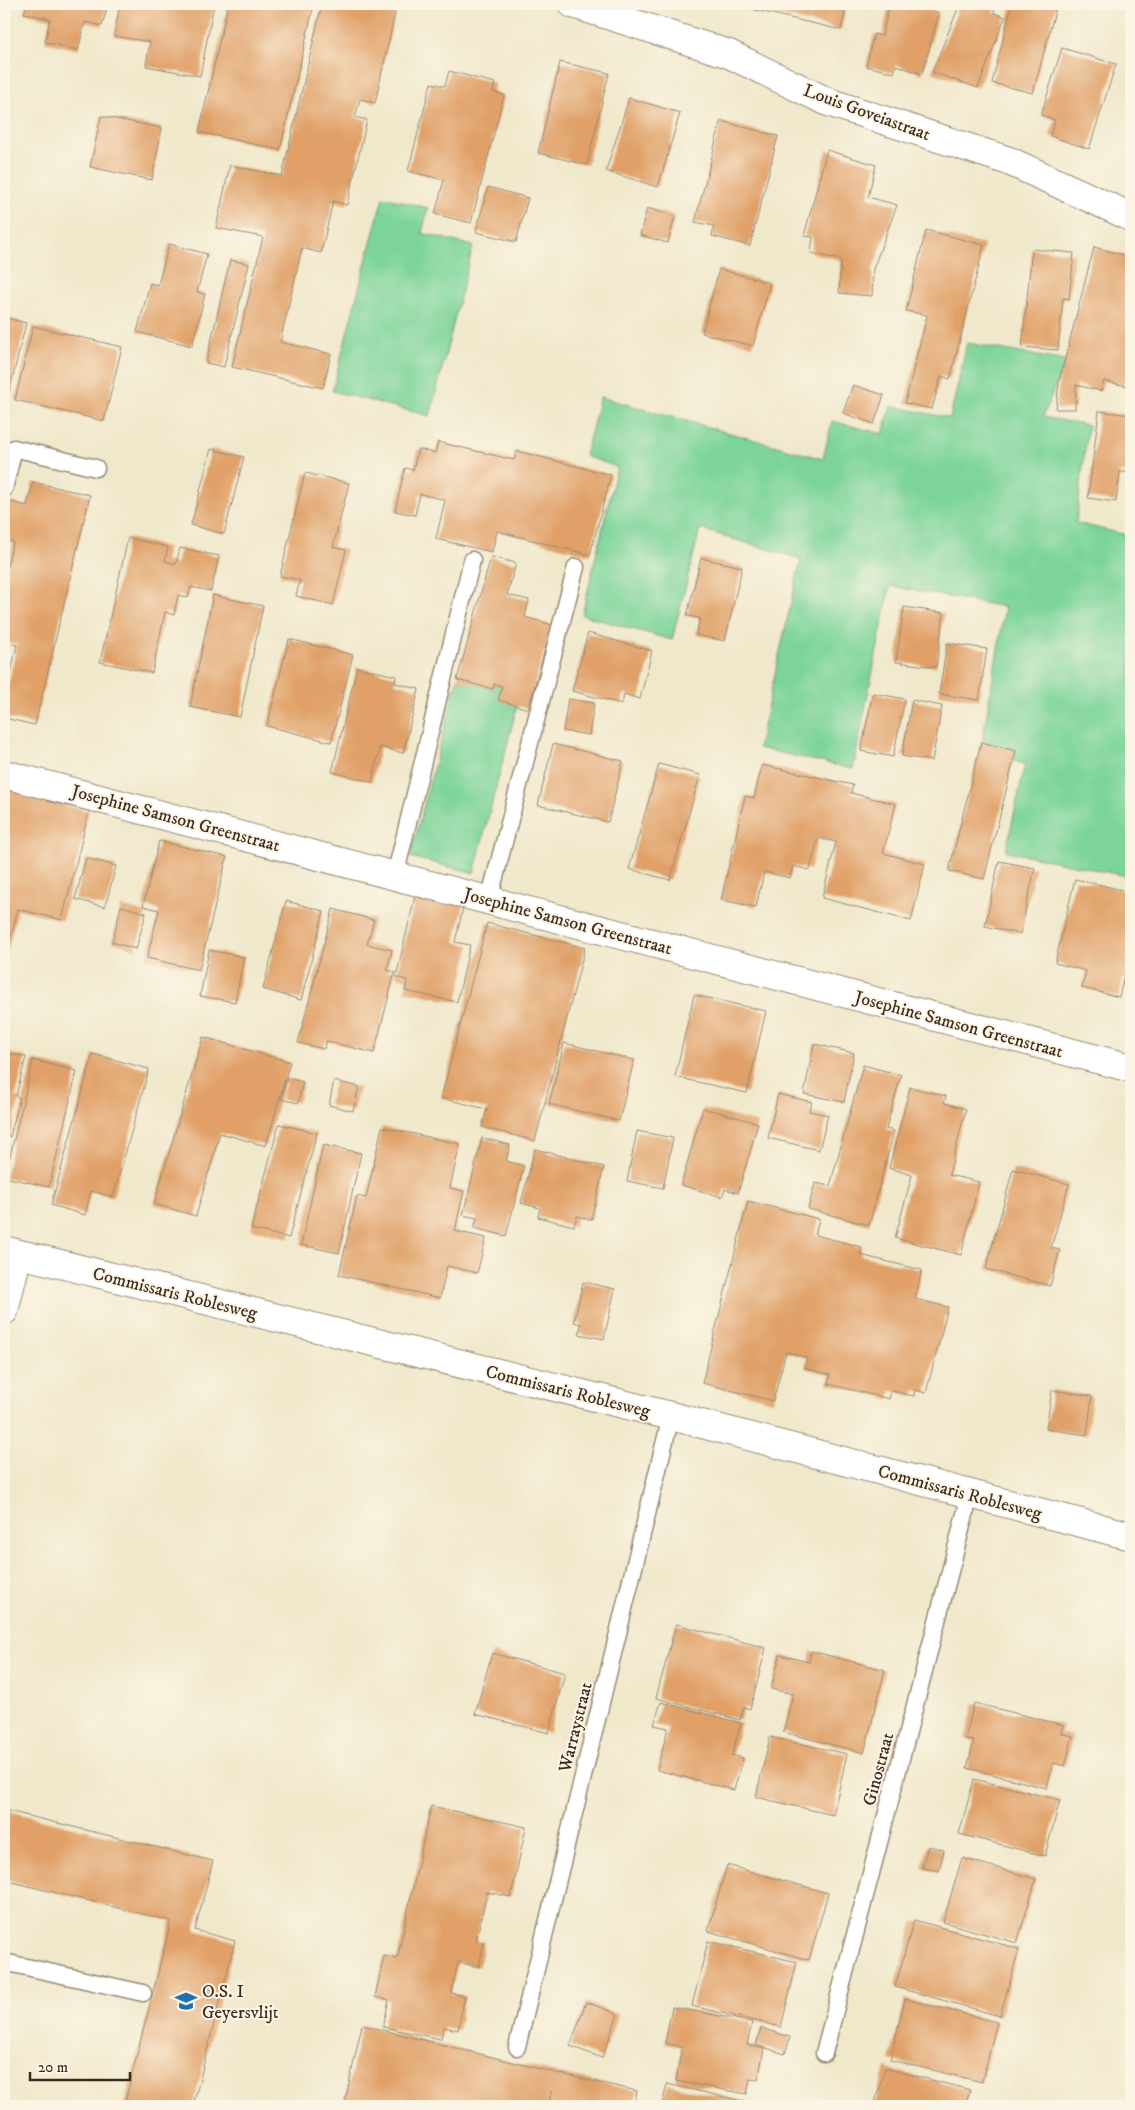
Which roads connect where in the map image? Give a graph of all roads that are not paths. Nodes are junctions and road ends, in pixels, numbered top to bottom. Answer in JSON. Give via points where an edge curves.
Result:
{"nodes":[{"id":1,"x":573,"y":4,"type":"edge"},
{"id":2,"x":1131,"y":217,"type":"edge"},
{"id":3,"x":96,"y":468,"type":"dead end"},
{"id":4,"x":4,"y":489,"type":"edge"},
{"id":5,"x":472,"y":560,"type":"dead end"},
{"id":6,"x":576,"y":567,"type":"dead end"},
{"id":7,"x":4,"y":774,"type":"edge"},
{"id":8,"x":395,"y":876,"type":"junction"},
{"id":9,"x":489,"y":900,"type":"junction"},
{"id":10,"x":1131,"y":1068,"type":"edge"},
{"id":11,"x":11,"y":1252,"type":"edge"},
{"id":12,"x":4,"y":1311,"type":"edge"},
{"id":13,"x":671,"y":1416,"type":"junction"},
{"id":14,"x":970,"y":1494,"type":"junction"},
{"id":15,"x":1131,"y":1536,"type":"edge"},
{"id":16,"x":4,"y":1962,"type":"edge"},
{"id":17,"x":143,"y":1993,"type":"dead end"},
{"id":18,"x":517,"y":2047,"type":"dead end"},
{"id":19,"x":824,"y":2053,"type":"dead end"}],
"edges":[{"from":1,"to":2,"type":"street","name":"Louis Goveiastraat","via":[[729,54],[828,102],[1009,162]]},
{"from":3,"to":4,"type":"lane","via":[[14,448]]},
{"from":5,"to":8,"type":"lane"},
{"from":6,"to":9,"type":"lane"},
{"from":7,"to":8,"type":"street","name":"Josephine Samson Greenstraat"},
{"from":8,"to":9,"type":"street","name":"Josephine Samson Greenstraat"},
{"from":9,"to":10,"type":"street","name":"Josephine Samson Greenstraat"},
{"from":11,"to":12,"type":"street"},
{"from":11,"to":13,"type":"street","name":"Commissaris Roblesweg"},
{"from":13,"to":14,"type":"street","name":"Commissaris Roblesweg"},
{"from":13,"to":18,"type":"lane","name":"Warraystraat"},
{"from":14,"to":15,"type":"street","name":"Commissaris Roblesweg"},
{"from":14,"to":19,"type":"lane","name":"Ginostraat"},
{"from":16,"to":17,"type":"lane"}]}
